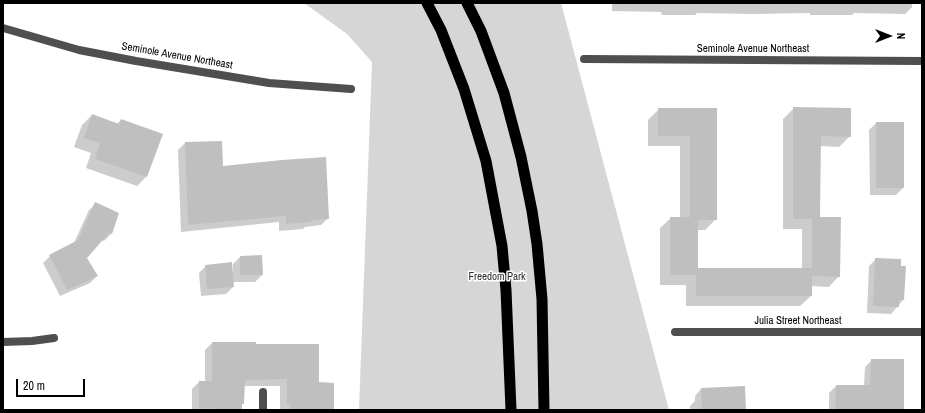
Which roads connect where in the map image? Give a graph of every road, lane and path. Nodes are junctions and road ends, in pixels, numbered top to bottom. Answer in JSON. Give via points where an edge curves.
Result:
{"nodes":[{"id":1,"x":427,"y":3,"type":"edge"},
{"id":2,"x":467,"y":3,"type":"edge"},
{"id":3,"x":3,"y":28,"type":"edge"},
{"id":4,"x":584,"y":59,"type":"dead end"},
{"id":5,"x":922,"y":61,"type":"edge"},
{"id":6,"x":351,"y":88,"type":"dead end"},
{"id":7,"x":675,"y":332,"type":"dead end"},
{"id":8,"x":922,"y":332,"type":"edge"},
{"id":9,"x":54,"y":338,"type":"dead end"},
{"id":10,"x":3,"y":342,"type":"edge"},
{"id":11,"x":263,"y":392,"type":"dead end"},
{"id":12,"x":263,"y":410,"type":"edge"},
{"id":13,"x":511,"y":410,"type":"edge"},
{"id":14,"x":544,"y":410,"type":"edge"}],
"edges":[{"from":1,"to":13,"type":"highway","via":[[441,30],[464,89],[486,161],[502,246]]},
{"from":2,"to":14,"type":"highway","via":[[481,31],[504,93],[531,204],[541,274]]},
{"from":3,"to":6,"type":"street","name":"Seminole Avenue Northeast","via":[[79,50],[136,61],[269,83]]},
{"from":4,"to":5,"type":"street","name":"Seminole Avenue Northeast"},
{"from":7,"to":8,"type":"street","name":"Julia Street Northeast"},
{"from":9,"to":10,"type":"street"},
{"from":11,"to":12,"type":"street"}]}
